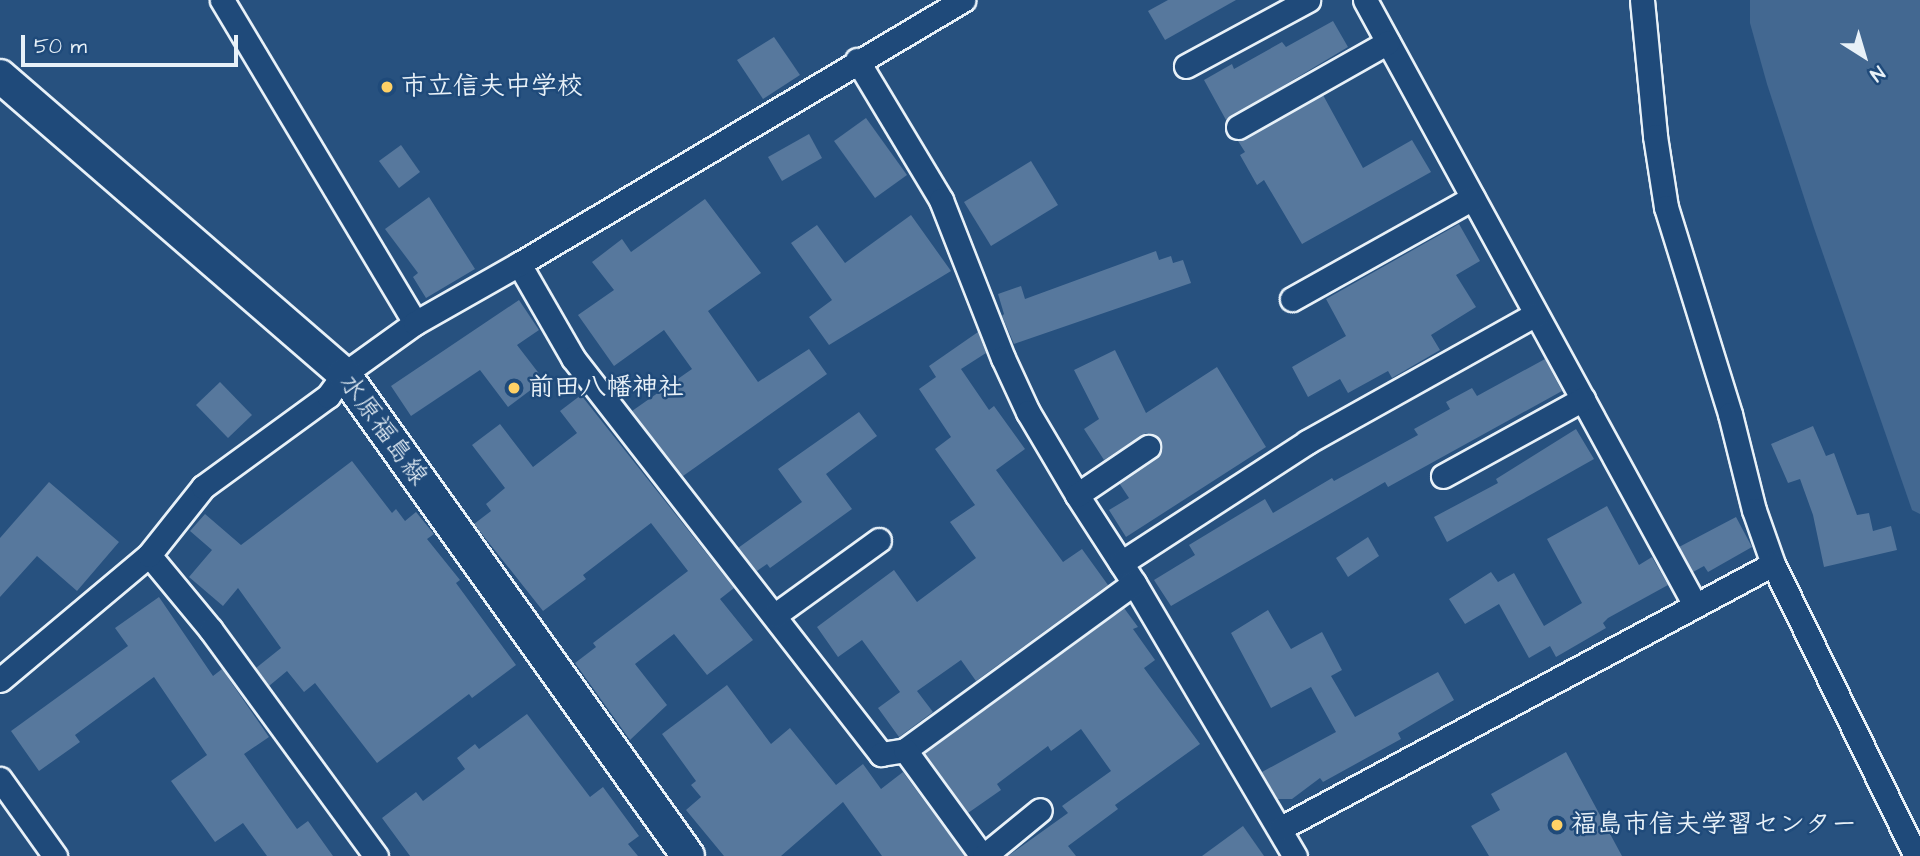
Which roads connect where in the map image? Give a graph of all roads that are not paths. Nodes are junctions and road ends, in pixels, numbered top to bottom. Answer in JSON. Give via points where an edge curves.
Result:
{"nodes":[{"id":1,"x":222,"y":0,"type":"edge"},
{"id":2,"x":963,"y":0,"type":"edge"},
{"id":3,"x":1308,"y":0,"type":"edge"},
{"id":4,"x":1365,"y":0,"type":"edge"},
{"id":5,"x":1642,"y":0,"type":"edge"},
{"id":6,"x":1388,"y":42,"type":"junction"},
{"id":7,"x":857,"y":60,"type":"junction"},
{"id":8,"x":1186,"y":66,"type":"dead end"},
{"id":9,"x":0,"y":76,"type":"edge"},
{"id":10,"x":1238,"y":127,"type":"dead end"},
{"id":11,"x":1473,"y":198,"type":"junction"},
{"id":12,"x":519,"y":264,"type":"junction"},
{"id":13,"x":1292,"y":299,"type":"dead end"},
{"id":14,"x":1536,"y":314,"type":"junction"},
{"id":15,"x":415,"y":323,"type":"junction"},
{"id":16,"x":344,"y":374,"type":"junction"},
{"id":17,"x":1583,"y":399,"type":"junction"},
{"id":18,"x":1148,"y":447,"type":"dead end"},
{"id":19,"x":1443,"y":476,"type":"dead end"},
{"id":20,"x":1077,"y":495,"type":"junction"},
{"id":21,"x":879,"y":540,"type":"dead end"},
{"id":22,"x":149,"y":555,"type":"junction"},
{"id":23,"x":1121,"y":563,"type":"junction"},
{"id":24,"x":1773,"y":564,"type":"junction"},
{"id":25,"x":1134,"y":583,"type":"junction"},
{"id":26,"x":1695,"y":605,"type":"junction"},
{"id":27,"x":775,"y":615,"type":"junction"},
{"id":28,"x":0,"y":680,"type":"edge"},
{"id":29,"x":905,"y":750,"type":"junction"},
{"id":30,"x":0,"y":779,"type":"edge"},
{"id":31,"x":1040,"y":810,"type":"dead end"},
{"id":32,"x":1281,"y":828,"type":"junction"},
{"id":33,"x":55,"y":856,"type":"edge"},
{"id":34,"x":376,"y":856,"type":"edge"},
{"id":35,"x":688,"y":856,"type":"edge"},
{"id":36,"x":983,"y":856,"type":"edge"},
{"id":37,"x":1295,"y":856,"type":"edge"},
{"id":38,"x":1916,"y":856,"type":"edge"}],
"edges":[{"from":1,"to":15,"type":"street"},
{"from":2,"to":7,"type":"street"},
{"from":3,"to":8,"type":"street"},
{"from":4,"to":6,"type":"street"},
{"from":5,"to":24,"type":"street","via":[[1666,207]]},
{"from":6,"to":10,"type":"street"},
{"from":6,"to":11,"type":"street"},
{"from":7,"to":12,"type":"street"},
{"from":7,"to":20,"type":"street","via":[[941,200],[998,347],[1028,412]]},
{"from":9,"to":16,"type":"main road","name":"水原福島線"},
{"from":11,"to":13,"type":"street"},
{"from":11,"to":14,"type":"street"},
{"from":12,"to":15,"type":"street"},
{"from":12,"to":27,"type":"street","via":[[573,358]]},
{"from":14,"to":17,"type":"street"},
{"from":14,"to":23,"type":"street","via":[[1307,442]]},
{"from":15,"to":16,"type":"street"},
{"from":16,"to":22,"type":"street","via":[[328,396],[203,488]]},
{"from":16,"to":35,"type":"main road","name":"水原福島線"},
{"from":17,"to":19,"type":"street"},
{"from":17,"to":26,"type":"street"},
{"from":18,"to":20,"type":"street"},
{"from":20,"to":23,"type":"street"},
{"from":21,"to":27,"type":"street"},
{"from":22,"to":28,"type":"street"},
{"from":22,"to":34,"type":"street","via":[[211,630]]},
{"from":23,"to":25,"type":"street"},
{"from":24,"to":26,"type":"street"},
{"from":24,"to":38,"type":"street"},
{"from":25,"to":29,"type":"street"},
{"from":25,"to":32,"type":"street"},
{"from":26,"to":32,"type":"street"},
{"from":27,"to":29,"type":"street","via":[[881,754]]},
{"from":29,"to":36,"type":"street"},
{"from":30,"to":33,"type":"street"},
{"from":31,"to":36,"type":"street"},
{"from":32,"to":37,"type":"street"}]}
